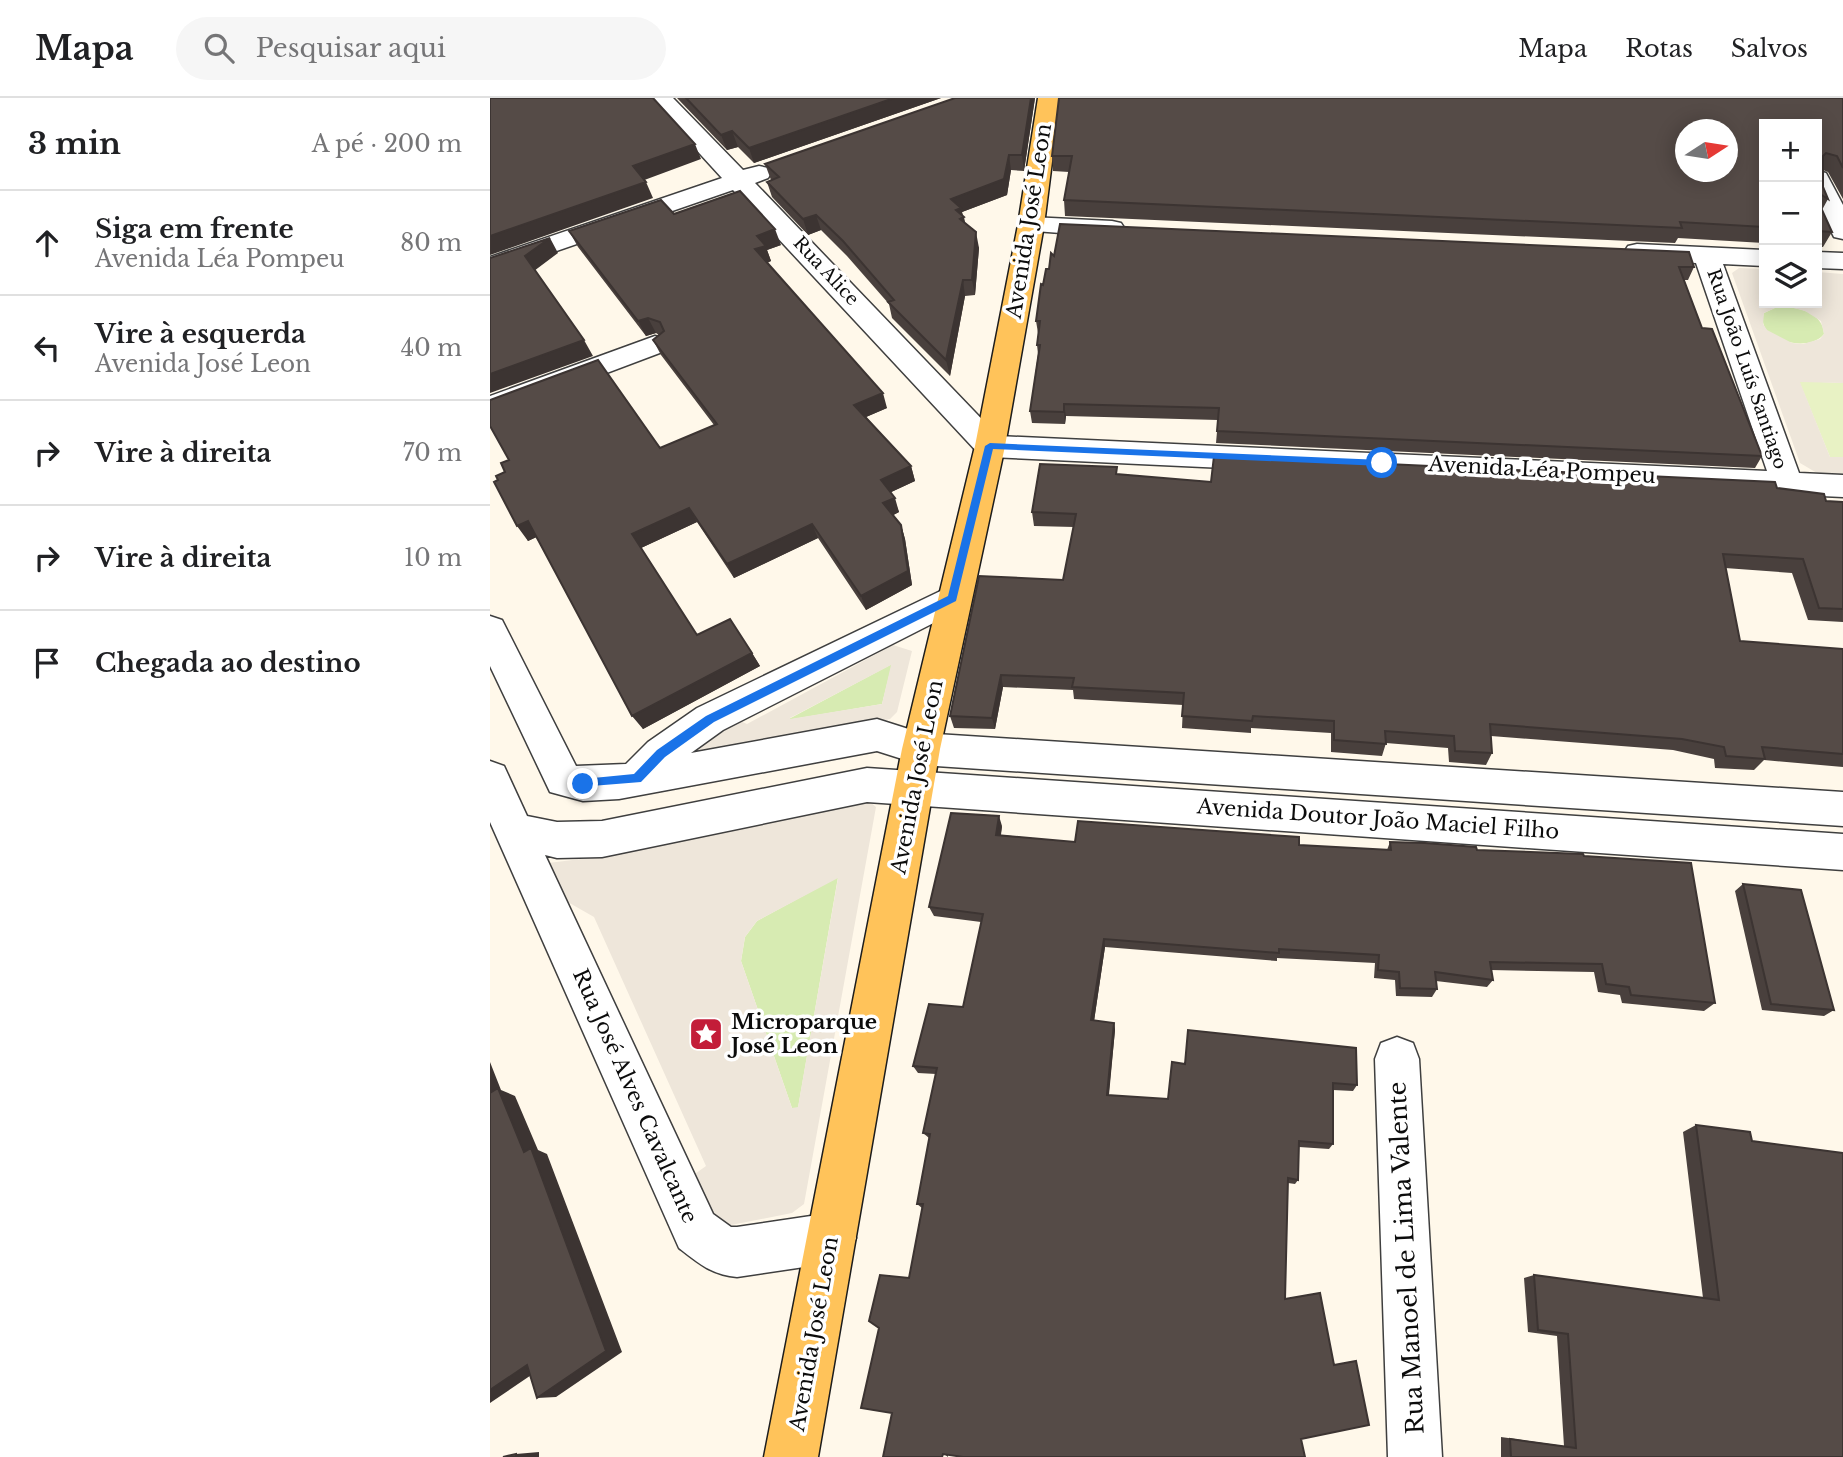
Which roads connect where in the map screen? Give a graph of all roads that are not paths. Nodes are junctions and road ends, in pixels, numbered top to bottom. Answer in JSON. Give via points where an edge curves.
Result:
{"nodes":[{"id":1,"x":660,"y":98,"type":"edge"},
{"id":2,"x":1049,"y":98,"type":"edge"},
{"id":3,"x":778,"y":166,"type":"edge"},
{"id":4,"x":739,"y":179,"type":"junction"},
{"id":5,"x":1819,"y":182,"type":"edge"},
{"id":6,"x":1031,"y":225,"type":"junction"},
{"id":7,"x":1137,"y":230,"type":"edge"},
{"id":8,"x":1843,"y":231,"type":"edge"},
{"id":9,"x":1611,"y":251,"type":"edge"},
{"id":10,"x":1707,"y":256,"type":"junction"},
{"id":11,"x":1759,"y":258,"type":"edge"},
{"id":12,"x":1822,"y":260,"type":"edge"},
{"id":13,"x":1843,"y":261,"type":"edge"},
{"id":14,"x":490,"y":267,"type":"edge"},
{"id":15,"x":655,"y":345,"type":"edge"},
{"id":16,"x":490,"y":407,"type":"edge"},
{"id":17,"x":990,"y":446,"type":"junction"},
{"id":18,"x":1787,"y":482,"type":"junction"},
{"id":19,"x":1843,"y":486,"type":"edge"},
{"id":20,"x":953,"y":598,"type":"junction"},
{"id":21,"x":490,"y":631,"type":"edge"},
{"id":22,"x":1204,"y":767,"type":"junction"},
{"id":23,"x":917,"y":768,"type":"junction"},
{"id":24,"x":490,"y":778,"type":"edge"},
{"id":25,"x":637,"y":779,"type":"junction"},
{"id":26,"x":1415,"y":782,"type":"junction"},
{"id":27,"x":1665,"y":798,"type":"junction"},
{"id":28,"x":1200,"y":807,"type":"junction"},
{"id":29,"x":1843,"y":808,"type":"edge"},
{"id":30,"x":1417,"y":823,"type":"junction"},
{"id":31,"x":502,"y":837,"type":"edge"},
{"id":32,"x":1672,"y":840,"type":"junction"},
{"id":33,"x":1843,"y":852,"type":"edge"},
{"id":34,"x":1397,"y":1059,"type":"dead end"},
{"id":35,"x":831,"y":1238,"type":"junction"},
{"id":36,"x":791,"y":1457,"type":"edge"},
{"id":37,"x":1415,"y":1457,"type":"edge"}],
"edges":[{"from":1,"to":4,"type":"street","name":"Rua Alice"},
{"from":2,"to":6,"type":"main road","name":"Avenida José Leon"},
{"from":3,"to":4,"type":"street"},
{"from":4,"to":14,"type":"street"},
{"from":4,"to":17,"type":"street","name":"Rua Alice"},
{"from":5,"to":8,"type":"street"},
{"from":6,"to":7,"type":"street"},
{"from":6,"to":17,"type":"main road","name":"Avenida José Leon"},
{"from":9,"to":10,"type":"street"},
{"from":10,"to":11,"type":"street"},
{"from":10,"to":18,"type":"street","name":"Rua João Luís Santiago"},
{"from":12,"to":13,"type":"street"},
{"from":15,"to":16,"type":"street"},
{"from":17,"to":18,"type":"street","name":"Avenida Léa Pompeu"},
{"from":17,"to":20,"type":"main road","name":"Avenida José Leon"},
{"from":18,"to":19,"type":"street","name":"Avenida Léa Pompeu"},
{"from":20,"to":23,"type":"main road","name":"Avenida José Leon"},
{"from":20,"to":25,"type":"street","via":[[710,719],[661,754]]},
{"from":21,"to":25,"type":"street","via":[[565,780],[601,784]]},
{"from":22,"to":23,"type":"street","name":"Avenida Doutor João Maciel Filho"},
{"from":22,"to":26,"type":"street","name":"Avenida Doutor João Maciel Filho"},
{"from":22,"to":28,"type":"street"},
{"from":23,"to":25,"type":"street","via":[[877,735]]},
{"from":23,"to":28,"type":"street","name":"Avenida Doutor João Maciel Filho"},
{"from":23,"to":31,"type":"street","via":[[867,785],[602,839]]},
{"from":23,"to":35,"type":"main road","name":"Avenida José Leon"},
{"from":24,"to":31,"type":"street","name":"Rua José Alves Cavalcante"},
{"from":26,"to":27,"type":"street","name":"Avenida Doutor João Maciel Filho"},
{"from":26,"to":30,"type":"street"},
{"from":27,"to":29,"type":"street","name":"Avenida Doutor João Maciel Filho"},
{"from":27,"to":32,"type":"street"},
{"from":28,"to":30,"type":"street","name":"Avenida Doutor João Maciel Filho"},
{"from":30,"to":32,"type":"street","name":"Avenida Doutor João Maciel Filho"},
{"from":31,"to":35,"type":"street","name":"Rua José Alves Cavalcante","via":[[696,1231],[722,1251],[737,1252]]},
{"from":32,"to":33,"type":"street","name":"Avenida Doutor João Maciel Filho"},
{"from":34,"to":37,"type":"street","name":"Rua Manoel de Lima Valente"},
{"from":35,"to":36,"type":"main road","name":"Avenida José Leon"}]}
